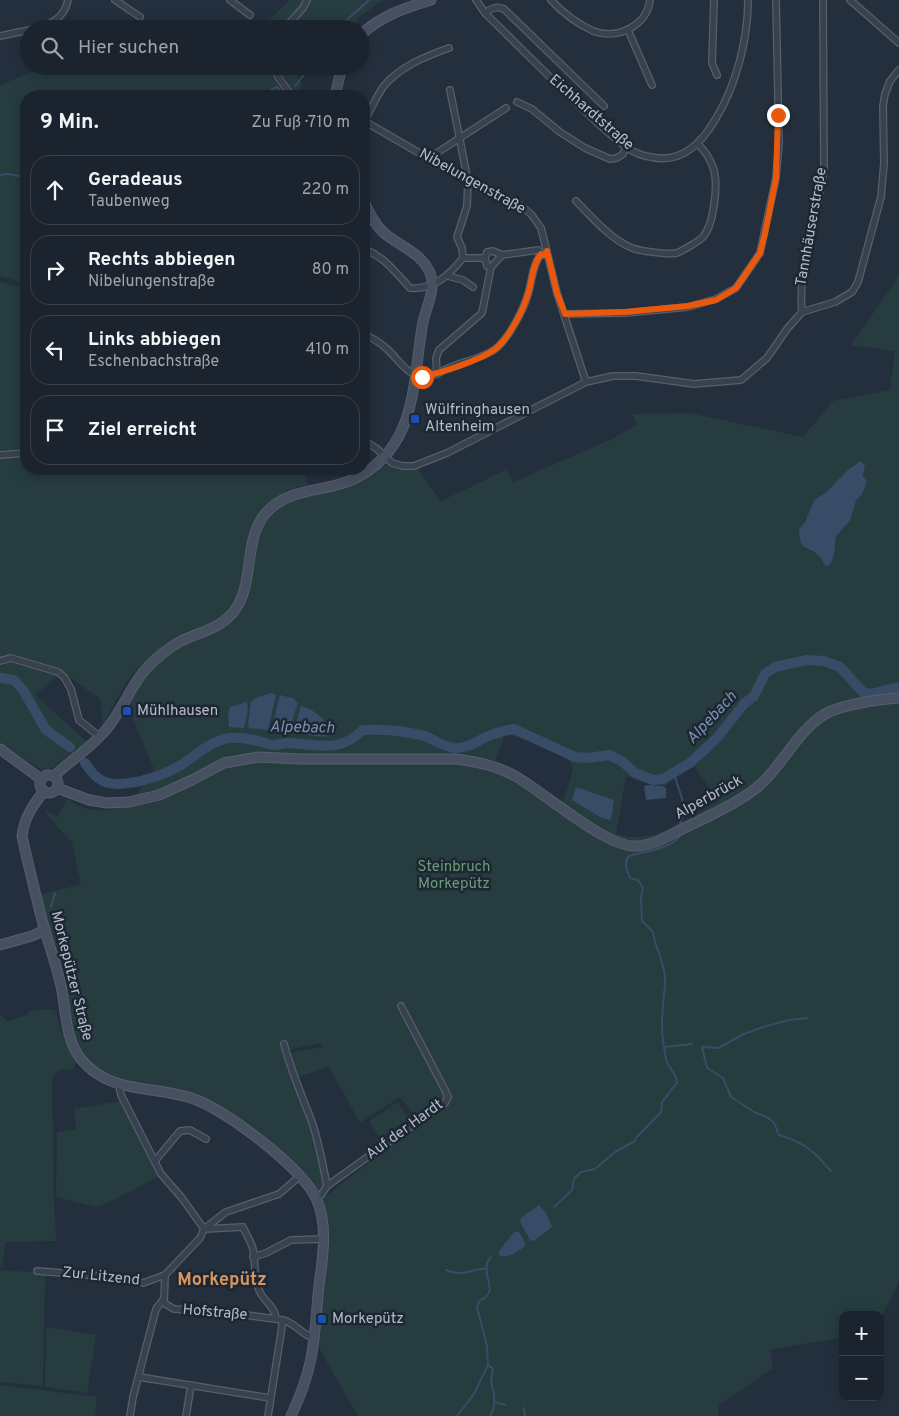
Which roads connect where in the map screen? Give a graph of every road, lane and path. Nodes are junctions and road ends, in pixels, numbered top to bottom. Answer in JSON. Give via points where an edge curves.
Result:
{"nodes":[{"id":1,"x":68,"y":0,"type":"edge"},
{"id":2,"x":115,"y":0,"type":"edge"},
{"id":3,"x":230,"y":0,"type":"edge"},
{"id":4,"x":307,"y":0,"type":"edge"},
{"id":5,"x":430,"y":0,"type":"edge"},
{"id":6,"x":476,"y":0,"type":"edge"},
{"id":7,"x":552,"y":0,"type":"edge"},
{"id":8,"x":650,"y":0,"type":"edge"},
{"id":9,"x":714,"y":0,"type":"edge"},
{"id":10,"x":748,"y":0,"type":"edge"},
{"id":11,"x":776,"y":0,"type":"edge"},
{"id":12,"x":823,"y":0,"type":"edge"},
{"id":13,"x":850,"y":0,"type":"edge"},
{"id":14,"x":485,"y":14,"type":"junction"},
{"id":15,"x":250,"y":15,"type":"dead end"},
{"id":16,"x":140,"y":17,"type":"dead end"},
{"id":17,"x":57,"y":20,"type":"edge"},
{"id":18,"x":292,"y":20,"type":"edge"},
{"id":19,"x":370,"y":27,"type":"edge"},
{"id":20,"x":628,"y":30,"type":"junction"},
{"id":21,"x":20,"y":32,"type":"edge"},
{"id":22,"x":0,"y":36,"type":"edge"},
{"id":23,"x":899,"y":43,"type":"edge"},
{"id":24,"x":449,"y":48,"type":"dead end"},
{"id":25,"x":899,"y":70,"type":"edge"},
{"id":26,"x":277,"y":75,"type":"edge"},
{"id":27,"x":340,"y":75,"type":"edge"},
{"id":28,"x":717,"y":75,"type":"dead end"},
{"id":29,"x":652,"y":85,"type":"dead end"},
{"id":30,"x":288,"y":90,"type":"edge"},
{"id":31,"x":336,"y":90,"type":"edge"},
{"id":32,"x":450,"y":90,"type":"dead end"},
{"id":33,"x":517,"y":102,"type":"dead end"},
{"id":34,"x":604,"y":106,"type":"dead end"},
{"id":35,"x":506,"y":108,"type":"dead end"},
{"id":36,"x":370,"y":110,"type":"edge"},
{"id":37,"x":370,"y":124,"type":"edge"},
{"id":38,"x":458,"y":138,"type":"junction"},
{"id":39,"x":698,"y":144,"type":"junction"},
{"id":40,"x":626,"y":147,"type":"junction"},
{"id":41,"x":428,"y":158,"type":"junction"},
{"id":42,"x":468,"y":182,"type":"junction"},
{"id":43,"x":576,"y":201,"type":"dead end"},
{"id":44,"x":370,"y":221,"type":"edge"},
{"id":45,"x":370,"y":251,"type":"edge"},
{"id":46,"x":543,"y":251,"type":"junction"},
{"id":47,"x":502,"y":254,"type":"junction"},
{"id":48,"x":463,"y":258,"type":"junction"},
{"id":49,"x":485,"y":258,"type":"junction"},
{"id":50,"x":491,"y":267,"type":"junction"},
{"id":51,"x":448,"y":276,"type":"junction"},
{"id":52,"x":432,"y":285,"type":"junction"},
{"id":53,"x":473,"y":287,"type":"dead end"},
{"id":54,"x":802,"y":312,"type":"junction"},
{"id":55,"x":565,"y":314,"type":"junction"},
{"id":56,"x":370,"y":338,"type":"edge"},
{"id":57,"x":437,"y":374,"type":"junction"},
{"id":58,"x":417,"y":375,"type":"junction"},
{"id":59,"x":586,"y":382,"type":"junction"},
{"id":60,"x":370,"y":445,"type":"edge"},
{"id":61,"x":20,"y":453,"type":"edge"},
{"id":62,"x":0,"y":455,"type":"edge"},
{"id":63,"x":386,"y":456,"type":"junction"},
{"id":64,"x":370,"y":469,"type":"edge"},
{"id":65,"x":360,"y":475,"type":"edge"},
{"id":66,"x":0,"y":661,"type":"edge"},
{"id":67,"x":899,"y":698,"type":"edge"},
{"id":68,"x":100,"y":737,"type":"junction"},
{"id":69,"x":0,"y":749,"type":"edge"},
{"id":70,"x":54,"y":776,"type":"junction"},
{"id":71,"x":41,"y":779,"type":"junction"},
{"id":72,"x":57,"y":788,"type":"junction"},
{"id":73,"x":44,"y":791,"type":"junction"},
{"id":74,"x":45,"y":930,"type":"junction"},
{"id":75,"x":0,"y":945,"type":"edge"},
{"id":76,"x":401,"y":1006,"type":"dead end"},
{"id":77,"x":284,"y":1044,"type":"dead end"},
{"id":78,"x":119,"y":1085,"type":"junction"},
{"id":79,"x":206,"y":1139,"type":"dead end"},
{"id":80,"x":155,"y":1160,"type":"junction"},
{"id":81,"x":300,"y":1176,"type":"junction"},
{"id":82,"x":327,"y":1186,"type":"junction"},
{"id":83,"x":315,"y":1197,"type":"junction"},
{"id":84,"x":204,"y":1229,"type":"junction"},
{"id":85,"x":323,"y":1239,"type":"junction"},
{"id":86,"x":253,"y":1257,"type":"junction"},
{"id":87,"x":37,"y":1271,"type":"dead end"},
{"id":88,"x":165,"y":1275,"type":"junction"},
{"id":89,"x":163,"y":1300,"type":"junction"},
{"id":90,"x":276,"y":1319,"type":"junction"},
{"id":91,"x":282,"y":1320,"type":"junction"},
{"id":92,"x":314,"y":1338,"type":"junction"},
{"id":93,"x":139,"y":1376,"type":"junction"},
{"id":94,"x":191,"y":1385,"type":"junction"},
{"id":95,"x":270,"y":1398,"type":"junction"},
{"id":96,"x":130,"y":1416,"type":"edge"},
{"id":97,"x":186,"y":1416,"type":"edge"},
{"id":98,"x":268,"y":1416,"type":"edge"},
{"id":99,"x":291,"y":1416,"type":"edge"}],
"edges":[{"from":1,"to":17,"type":"street"},
{"from":2,"to":16,"type":"street"},
{"from":3,"to":15,"type":"street"},
{"from":4,"to":18,"type":"street"},
{"from":5,"to":19,"type":"street","via":[[403,9]]},
{"from":6,"to":14,"type":"street","name":"Eichhardtstraße"},
{"from":7,"to":20,"type":"street","via":[[593,31],[615,33]]},
{"from":8,"to":20,"type":"street","via":[[644,18]]},
{"from":9,"to":28,"type":"street","via":[[712,63]]},
{"from":10,"to":39,"type":"street","name":"Eichhardtstraße","via":[[743,44],[734,78],[720,113]]},
{"from":11,"to":55,"type":"street","via":[[776,178],[760,253],[736,288],[716,300],[625,312]]},
{"from":12,"to":54,"type":"street","name":"Tannhäuserstraße","via":[[824,168],[802,280]]},
{"from":13,"to":23,"type":"street"},
{"from":14,"to":34,"type":"street","via":[[490,9],[504,9]]},
{"from":14,"to":40,"type":"street","name":"Eichhardtstraße","via":[[585,112]]},
{"from":20,"to":29,"type":"street"},
{"from":21,"to":22,"type":"street"},
{"from":24,"to":36,"type":"street","via":[[413,64],[391,80]]},
{"from":25,"to":54,"type":"street","via":[[885,94],[881,197],[858,282],[852,292],[835,302]]},
{"from":26,"to":30,"type":"street"},
{"from":27,"to":31,"type":"street"},
{"from":32,"to":38,"type":"street"},
{"from":33,"to":40,"type":"street","via":[[532,109],[585,148],[610,159],[623,154]]},
{"from":35,"to":38,"type":"street"},
{"from":37,"to":41,"type":"street","name":"Nibelungenstraße"},
{"from":38,"to":41,"type":"street"},
{"from":38,"to":42,"type":"street"},
{"from":39,"to":40,"type":"street","name":"Eichhardtstraße","via":[[673,157],[663,158],[642,155]]},
{"from":39,"to":43,"type":"street","via":[[714,170],[713,210],[703,236],[677,253],[629,247]]},
{"from":41,"to":42,"type":"street","name":"Nibelungenstraße"},
{"from":42,"to":46,"type":"street","name":"Nibelungenstraße","via":[[516,202],[531,214],[541,228]]},
{"from":42,"to":48,"type":"street","via":[[467,206],[457,237]]},
{"from":44,"to":52,"type":"street","via":[[423,262],[429,270]]},
{"from":45,"to":52,"type":"street","via":[[392,266],[410,288]]},
{"from":46,"to":47,"type":"street"},
{"from":46,"to":55,"type":"street","name":"Nibelungenstraße"},
{"from":46,"to":57,"type":"street","via":[[537,259],[521,311],[495,349]]},
{"from":47,"to":49,"type":"street","via":[[487,252]]},
{"from":47,"to":50,"type":"street"},
{"from":48,"to":49,"type":"street"},
{"from":48,"to":51,"type":"street"},
{"from":49,"to":50,"type":"street","via":[[486,266]]},
{"from":50,"to":57,"type":"street","via":[[482,313],[439,350]]},
{"from":51,"to":52,"type":"street"},
{"from":51,"to":53,"type":"street"},
{"from":52,"to":58,"type":"street"},
{"from":54,"to":59,"type":"street","via":[[767,358],[741,380],[694,384],[613,376]]},
{"from":55,"to":59,"type":"street","name":"Nibelungenstraße"},
{"from":56,"to":58,"type":"street","via":[[410,373]]},
{"from":57,"to":58,"type":"street"},
{"from":58,"to":63,"type":"street","via":[[406,422]]},
{"from":59,"to":63,"type":"street","via":[[447,453],[414,466],[392,463]]},
{"from":60,"to":63,"type":"street"},
{"from":61,"to":62,"type":"street"},
{"from":63,"to":64,"type":"street"},
{"from":65,"to":68,"type":"street","via":[[338,485],[289,496],[265,514],[252,543],[244,591],[234,611],[221,624],[180,642],[154,660],[139,676],[119,712]]},
{"from":66,"to":68,"type":"street","via":[[11,658],[64,676],[79,720]]},
{"from":67,"to":72,"type":"street","name":"Alperbrück","via":[[841,708],[826,714],[811,725],[762,783],[748,794],[653,843],[633,846],[619,842],[570,814],[517,777],[480,762],[435,758],[258,757],[224,763],[159,795],[129,802],[97,802]]},
{"from":68,"to":70,"type":"street"},
{"from":69,"to":71,"type":"street"},
{"from":70,"to":71,"type":"street","via":[[47,775]]},
{"from":70,"to":72,"type":"street"},
{"from":71,"to":73,"type":"street","via":[[40,787]]},
{"from":72,"to":73,"type":"street","via":[[51,793]]},
{"from":73,"to":74,"type":"street","name":"Morkepützer Straße","via":[[23,824],[22,836]]},
{"from":74,"to":75,"type":"street"},
{"from":74,"to":78,"type":"street","name":"Morkepützer Straße","via":[[73,1045],[80,1058],[94,1071]]},
{"from":76,"to":82,"type":"street","name":"Auf der Hardt","via":[[448,1097],[445,1103]]},
{"from":77,"to":82,"type":"street","via":[[312,1123]]},
{"from":78,"to":80,"type":"street","via":[[121,1095]]},
{"from":78,"to":81,"type":"street","name":"Morkepützer Straße","via":[[191,1098],[217,1110],[263,1142]]},
{"from":79,"to":80,"type":"street","via":[[190,1130],[180,1131]]},
{"from":80,"to":84,"type":"street","via":[[161,1174]]},
{"from":81,"to":83,"type":"street","name":"Morkepützer Straße"},
{"from":81,"to":84,"type":"street","via":[[279,1194],[226,1212]]},
{"from":82,"to":83,"type":"street","name":"Auf der Hardt"},
{"from":83,"to":85,"type":"street","name":"Morkepützer Straße"},
{"from":84,"to":86,"type":"street","via":[[243,1227],[253,1249]]},
{"from":84,"to":88,"type":"street","via":[[200,1238]]},
{"from":85,"to":86,"type":"street","via":[[291,1240]]},
{"from":85,"to":92,"type":"street","name":"Morkepützer Straße"},
{"from":86,"to":90,"type":"street","via":[[260,1294],[276,1314]]},
{"from":87,"to":88,"type":"street","name":"Zur Litzend","via":[[125,1278],[143,1283]]},
{"from":88,"to":89,"type":"street","name":"Hofstraße"},
{"from":89,"to":90,"type":"street","name":"Hofstraße","via":[[166,1306],[174,1309]]},
{"from":89,"to":93,"type":"street","via":[[156,1309]]},
{"from":90,"to":91,"type":"street","name":"Hofstraße"},
{"from":91,"to":92,"type":"street","name":"Hofstraße"},
{"from":91,"to":95,"type":"street"},
{"from":92,"to":99,"type":"street","name":"Morkepützer Straße","via":[[307,1376]]},
{"from":93,"to":94,"type":"street"},
{"from":93,"to":96,"type":"street"},
{"from":94,"to":95,"type":"street"},
{"from":94,"to":97,"type":"street"},
{"from":95,"to":98,"type":"street"}]}
